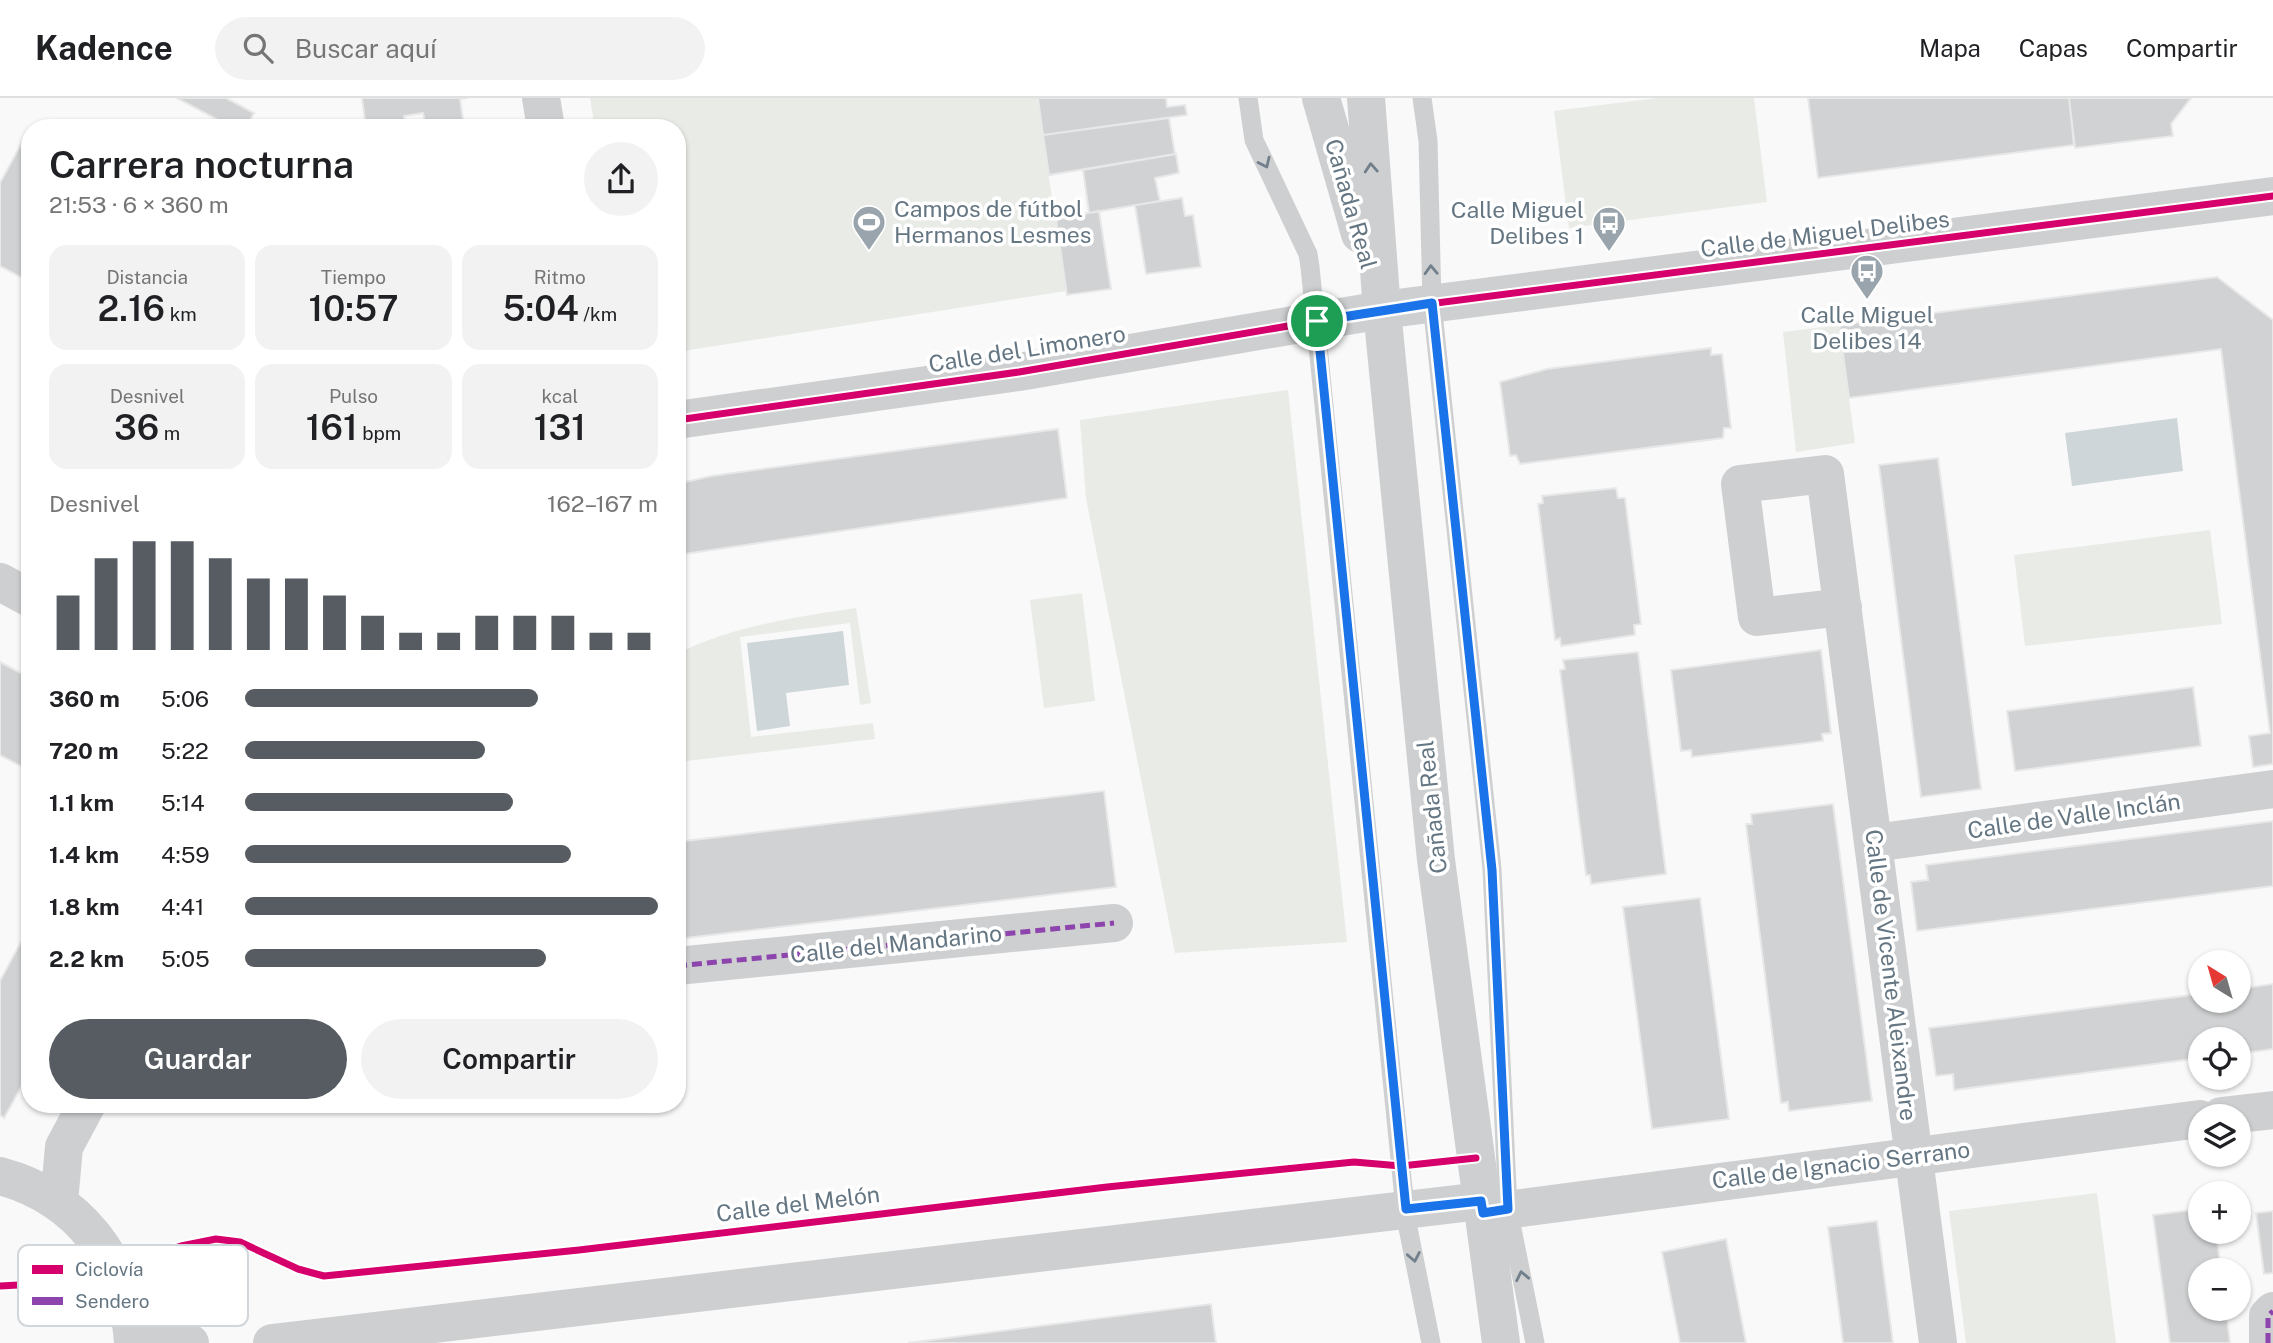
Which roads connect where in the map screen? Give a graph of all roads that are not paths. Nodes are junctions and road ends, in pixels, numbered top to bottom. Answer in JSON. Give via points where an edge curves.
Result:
{"nodes":[{"id":1,"x":541,"y":98,"type":"edge"},
{"id":2,"x":1248,"y":98,"type":"edge"},
{"id":3,"x":1321,"y":98,"type":"edge"},
{"id":4,"x":1366,"y":98,"type":"edge"},
{"id":5,"x":1422,"y":98,"type":"edge"},
{"id":6,"x":544,"y":119,"type":"edge"},
{"id":7,"x":2273,"y":196,"type":"edge"},
{"id":8,"x":1432,"y":303,"type":"junction"},
{"id":9,"x":1382,"y":310,"type":"junction"},
{"id":10,"x":1317,"y":321,"type":"junction"},
{"id":11,"x":686,"y":419,"type":"edge"},
{"id":12,"x":0,"y":582,"type":"edge"},
{"id":13,"x":21,"y":593,"type":"edge"},
{"id":14,"x":1843,"y":607,"type":"dead end"},
{"id":15,"x":2273,"y":789,"type":"edge"},
{"id":16,"x":1874,"y":843,"type":"junction"},
{"id":17,"x":1114,"y":922,"type":"dead end"},
{"id":18,"x":686,"y":965,"type":"edge"},
{"id":19,"x":2273,"y":1110,"type":"edge"},
{"id":20,"x":82,"y":1113,"type":"edge"},
{"id":21,"x":2251,"y":1113,"type":"edge"},
{"id":22,"x":2188,"y":1120,"type":"edge"},
{"id":23,"x":64,"y":1147,"type":"junction"},
{"id":24,"x":1914,"y":1154,"type":"junction"},
{"id":25,"x":9,"y":1178,"type":"edge"},
{"id":26,"x":59,"y":1202,"type":"junction"},
{"id":27,"x":1491,"y":1207,"type":"junction"},
{"id":28,"x":1406,"y":1209,"type":"junction"},
{"id":29,"x":102,"y":1245,"type":"edge"},
{"id":30,"x":1495,"y":1303,"type":"junction"},
{"id":31,"x":2273,"y":1311,"type":"edge"},
{"id":32,"x":132,"y":1333,"type":"edge"},
{"id":33,"x":190,"y":1343,"type":"edge"},
{"id":34,"x":272,"y":1343,"type":"edge"},
{"id":35,"x":1431,"y":1343,"type":"edge"},
{"id":36,"x":1491,"y":1343,"type":"edge"},
{"id":37,"x":1502,"y":1343,"type":"edge"},
{"id":38,"x":1535,"y":1343,"type":"edge"},
{"id":39,"x":1938,"y":1343,"type":"edge"},
{"id":40,"x":2268,"y":1343,"type":"edge"}],
"edges":[{"from":1,"to":6,"type":"street"},
{"from":2,"to":10,"type":"lane","one_way":true,"via":[[1254,140],[1308,254]]},
{"from":3,"to":9,"type":"street","name":"Cañada Real"},
{"from":9,"to":4,"type":"street","name":"Cañada Real","one_way":true},
{"from":8,"to":5,"type":"lane","one_way":true,"via":[[1428,141]]},
{"from":7,"to":8,"type":"street","name":"Calle de Miguel Delibes"},
{"from":8,"to":9,"type":"street","name":"Calle de Miguel Delibes"},
{"from":8,"to":27,"type":"lane","via":[[1492,870]]},
{"from":9,"to":10,"type":"street","name":"Calle del Limonero"},
{"from":9,"to":27,"type":"street","name":"Cañada Real","via":[[1436,860]]},
{"from":10,"to":11,"type":"street","name":"Calle del Limonero","via":[[1019,372]]},
{"from":10,"to":28,"type":"lane"},
{"from":12,"to":13,"type":"street"},
{"from":14,"to":16,"type":"street","name":"Calle de Vicente Aleixandre"},
{"from":15,"to":16,"type":"street","name":"Calle de Valle Inclán"},
{"from":16,"to":24,"type":"street","name":"Calle de Vicente Aleixandre"},
{"from":17,"to":18,"type":"street","name":"Calle del Mandarino"},
{"from":19,"to":21,"type":"street"},
{"from":20,"to":23,"type":"street"},
{"from":22,"to":24,"type":"street","name":"Calle de Ignacio Serrano"},
{"from":23,"to":25,"type":"street"},
{"from":23,"to":26,"type":"street"},
{"from":24,"to":27,"type":"street","name":"Calle de Ignacio Serrano"},
{"from":24,"to":39,"type":"street","name":"Calle de Vicente Aleixandre"},
{"from":25,"to":26,"type":"street"},
{"from":26,"to":29,"type":"street"},
{"from":27,"to":28,"type":"street"},
{"from":27,"to":30,"type":"street","name":"Cañada Real"},
{"from":38,"to":27,"type":"lane","one_way":true},
{"from":28,"to":34,"type":"street"},
{"from":28,"to":35,"type":"lane","one_way":true},
{"from":30,"to":36,"type":"street","name":"Cañada Real"},
{"from":30,"to":37,"type":"street","name":"Cañada Real"},
{"from":31,"to":40,"type":"street","via":[[2268,1316]]},
{"from":32,"to":33,"type":"street"}]}
